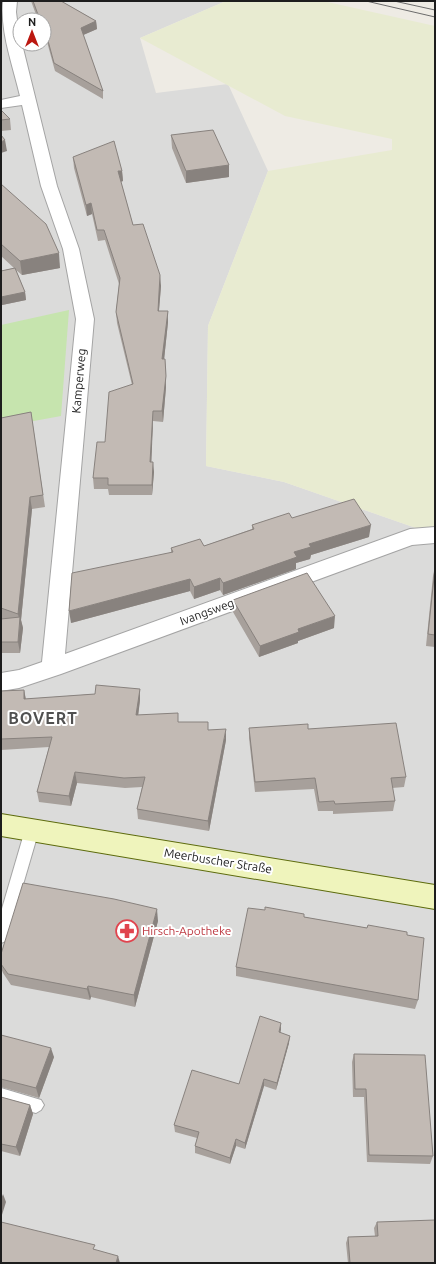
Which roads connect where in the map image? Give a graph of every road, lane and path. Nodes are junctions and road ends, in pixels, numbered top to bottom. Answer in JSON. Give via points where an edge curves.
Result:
{"nodes":[{"id":1,"x":10,"y":1,"type":"edge"},
{"id":2,"x":29,"y":99,"type":"junction"},
{"id":3,"x":1,"y":104,"type":"edge"},
{"id":4,"x":435,"y":535,"type":"edge"},
{"id":5,"x":53,"y":668,"type":"junction"},
{"id":6,"x":1,"y":682,"type":"edge"},
{"id":7,"x":1,"y":824,"type":"edge"},
{"id":8,"x":32,"y":830,"type":"junction"},
{"id":9,"x":435,"y":897,"type":"edge"},
{"id":10,"x":1,"y":936,"type":"edge"},
{"id":11,"x":1,"y":1096,"type":"edge"},
{"id":12,"x":36,"y":1105,"type":"dead end"}],
"edges":[{"from":1,"to":2,"type":"street","name":"Kamperweg","via":[[12,33]]},
{"from":2,"to":3,"type":"street"},
{"from":2,"to":5,"type":"street","name":"Kamperweg","via":[[49,186],[71,249],[85,318]]},
{"from":4,"to":5,"type":"street","name":"Ivangsweg","via":[[410,537]]},
{"from":5,"to":6,"type":"street","name":"Ivangsweg"},
{"from":7,"to":8,"type":"main road","name":"Meerbuscher Straße"},
{"from":8,"to":9,"type":"main road","name":"Meerbuscher Straße"},
{"from":8,"to":10,"type":"lane"},
{"from":11,"to":12,"type":"lane"}]}
